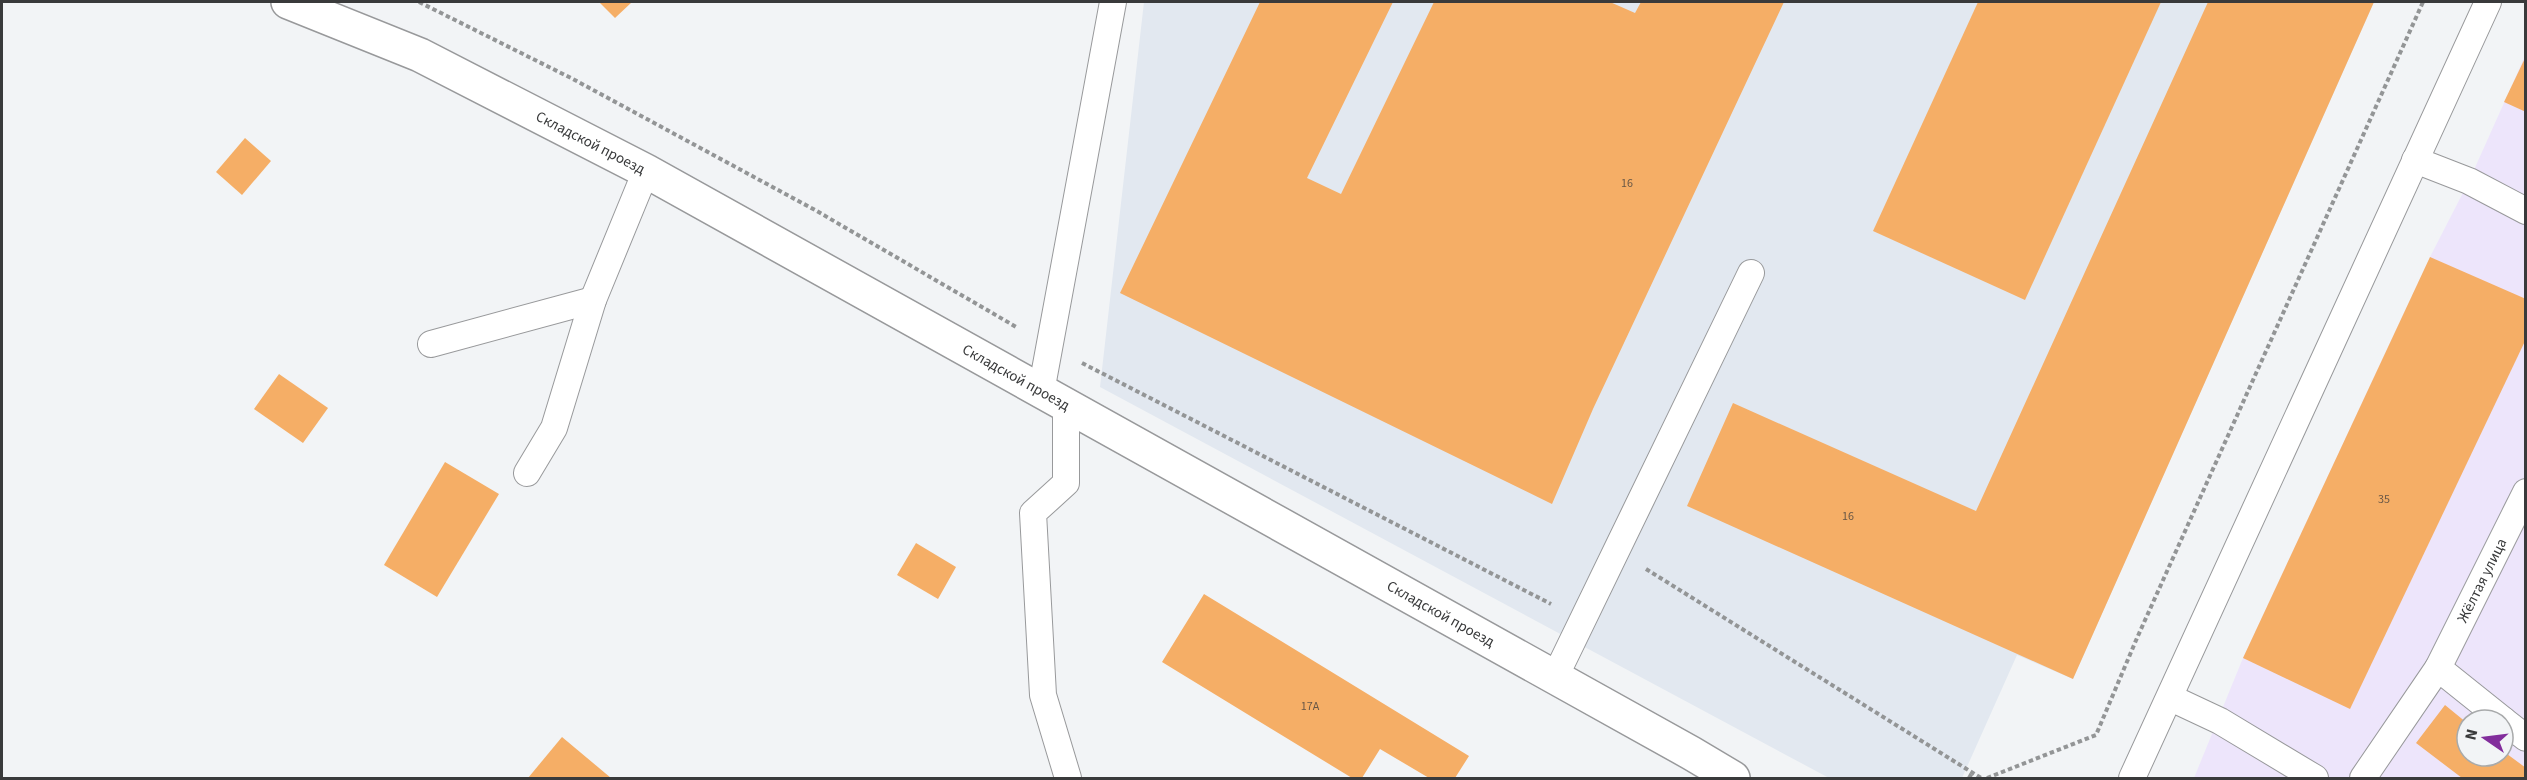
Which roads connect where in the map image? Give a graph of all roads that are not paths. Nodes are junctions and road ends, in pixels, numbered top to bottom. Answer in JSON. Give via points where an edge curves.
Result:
{"nodes":[{"id":1,"x":288,"y":2,"type":"edge"},
{"id":2,"x":1113,"y":2,"type":"edge"},
{"id":3,"x":2488,"y":2,"type":"edge"},
{"id":4,"x":2415,"y":160,"type":"junction"},
{"id":5,"x":646,"y":171,"type":"junction"},
{"id":6,"x":2526,"y":210,"type":"edge"},
{"id":7,"x":1751,"y":273,"type":"dead end"},
{"id":8,"x":593,"y":300,"type":"junction"},
{"id":9,"x":431,"y":344,"type":"dead end"},
{"id":10,"x":1054,"y":399,"type":"junction"},
{"id":11,"x":527,"y":473,"type":"dead end"},
{"id":12,"x":2526,"y":492,"type":"edge"},
{"id":13,"x":2438,"y":668,"type":"junction"},
{"id":14,"x":1556,"y":677,"type":"junction"},
{"id":15,"x":2171,"y":698,"type":"junction"},
{"id":16,"x":2488,"y":708,"type":"edge"},
{"id":17,"x":1068,"y":778,"type":"edge"},
{"id":18,"x":1733,"y":778,"type":"edge"},
{"id":19,"x":2133,"y":778,"type":"edge"},
{"id":20,"x":2315,"y":778,"type":"edge"},
{"id":21,"x":2363,"y":778,"type":"edge"}],
"edges":[{"from":1,"to":5,"type":"street","name":"Складской проезд","via":[[420,55]]},
{"from":2,"to":10,"type":"lane","via":[[1050,347]]},
{"from":3,"to":4,"type":"lane"},
{"from":4,"to":6,"type":"lane"},
{"from":4,"to":15,"type":"lane"},
{"from":5,"to":8,"type":"lane"},
{"from":5,"to":10,"type":"street","name":"Складской проезд"},
{"from":7,"to":14,"type":"lane"},
{"from":8,"to":9,"type":"lane"},
{"from":8,"to":11,"type":"lane","via":[[554,428]]},
{"from":10,"to":14,"type":"street","name":"Складской проезд"},
{"from":10,"to":17,"type":"lane","via":[[1066,483],[1033,513],[1043,696]]},
{"from":12,"to":13,"type":"lane","name":"Жёлтая улица"},
{"from":13,"to":16,"type":"lane"},
{"from":13,"to":21,"type":"lane","name":"Жёлтая улица"},
{"from":14,"to":18,"type":"street","name":"Складской проезд"},
{"from":15,"to":19,"type":"lane"},
{"from":15,"to":20,"type":"lane","via":[[2220,721]]}]}
